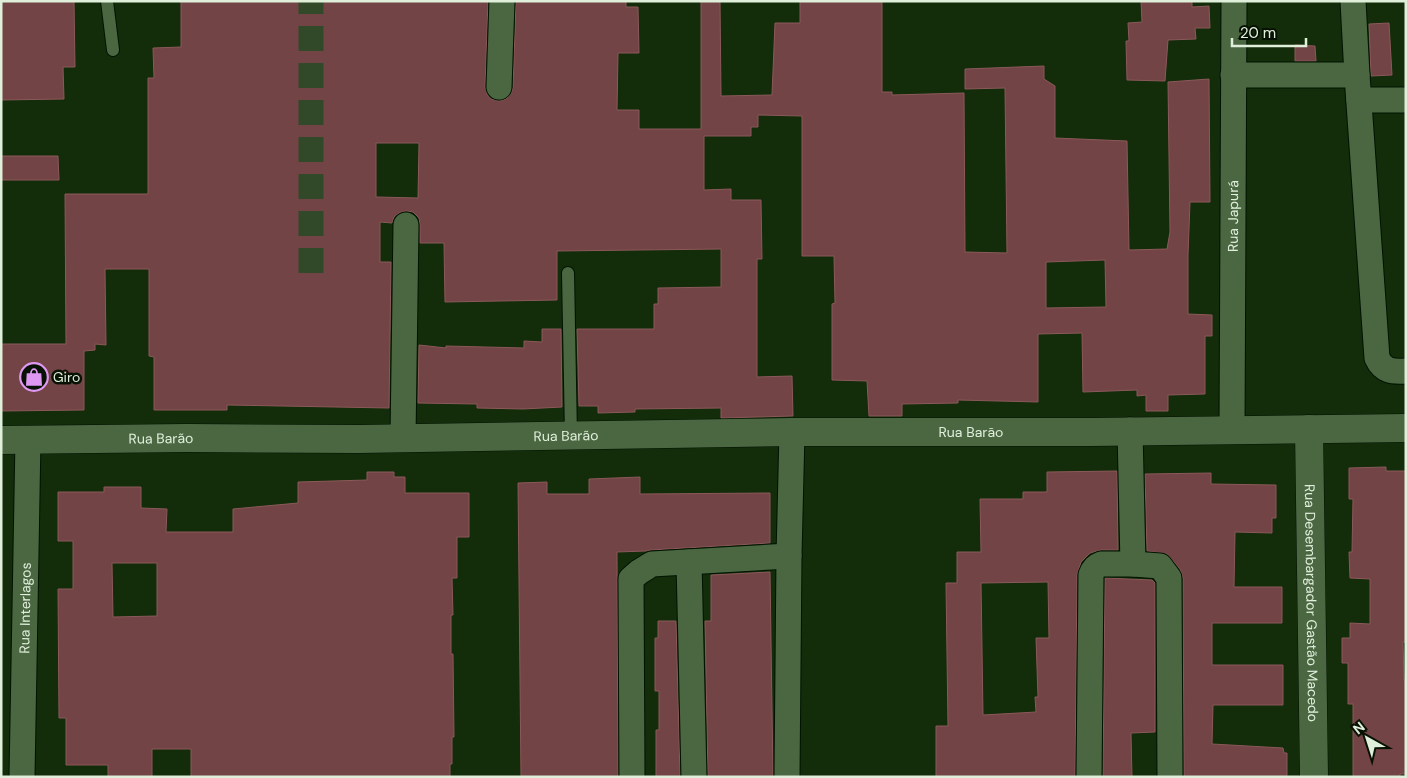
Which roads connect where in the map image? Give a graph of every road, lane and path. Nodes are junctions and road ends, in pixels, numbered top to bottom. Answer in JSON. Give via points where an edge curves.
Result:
{"nodes":[{"id":1,"x":107,"y":1,"type":"edge"},
{"id":2,"x":502,"y":1,"type":"edge"},
{"id":3,"x":1234,"y":1,"type":"edge"},
{"id":4,"x":1353,"y":1,"type":"edge"},
{"id":5,"x":113,"y":50,"type":"dead end"},
{"id":6,"x":1234,"y":75,"type":"junction"},
{"id":7,"x":1357,"y":75,"type":"junction"},
{"id":8,"x":499,"y":87,"type":"dead end"},
{"id":9,"x":1359,"y":100,"type":"junction"},
{"id":10,"x":1406,"y":100,"type":"edge"},
{"id":11,"x":406,"y":225,"type":"dead end"},
{"id":12,"x":568,"y":273,"type":"dead end"},
{"id":13,"x":1406,"y":371,"type":"edge"},
{"id":14,"x":1406,"y":428,"type":"edge"},
{"id":15,"x":1309,"y":429,"type":"junction"},
{"id":16,"x":1130,"y":430,"type":"junction"},
{"id":17,"x":1232,"y":430,"type":"junction"},
{"id":18,"x":792,"y":432,"type":"junction"},
{"id":19,"x":571,"y":436,"type":"junction"},
{"id":20,"x":403,"y":438,"type":"junction"},
{"id":21,"x":28,"y":439,"type":"junction"},
{"id":22,"x":1,"y":440,"type":"edge"},
{"id":23,"x":789,"y":556,"type":"junction"},
{"id":24,"x":690,"y":562,"type":"junction"},
{"id":25,"x":1133,"y":564,"type":"junction"},
{"id":26,"x":22,"y":777,"type":"edge"},
{"id":27,"x":632,"y":777,"type":"edge"},
{"id":28,"x":694,"y":777,"type":"edge"},
{"id":29,"x":787,"y":777,"type":"edge"},
{"id":30,"x":1089,"y":777,"type":"edge"},
{"id":31,"x":1170,"y":777,"type":"edge"},
{"id":32,"x":1314,"y":777,"type":"edge"}],
"edges":[{"from":1,"to":5,"type":"lane"},
{"from":2,"to":8,"type":"street"},
{"from":3,"to":6,"type":"street","name":"Rua Japurá"},
{"from":4,"to":7,"type":"street"},
{"from":6,"to":7,"type":"street"},
{"from":6,"to":17,"type":"street","name":"Rua Japurá"},
{"from":7,"to":9,"type":"street"},
{"from":9,"to":10,"type":"street"},
{"from":9,"to":13,"type":"street","via":[[1377,358],[1388,370]]},
{"from":11,"to":20,"type":"street"},
{"from":12,"to":19,"type":"lane"},
{"from":14,"to":15,"type":"street","name":"Rua Barão"},
{"from":15,"to":17,"type":"street","name":"Rua Barão"},
{"from":15,"to":32,"type":"street","name":"Rua Desembargador Gastão Macedo"},
{"from":16,"to":17,"type":"street","name":"Rua Barão"},
{"from":16,"to":18,"type":"street","name":"Rua Barão"},
{"from":16,"to":25,"type":"street"},
{"from":18,"to":19,"type":"street","name":"Rua Barão"},
{"from":18,"to":23,"type":"street"},
{"from":19,"to":20,"type":"street","name":"Rua Barão"},
{"from":20,"to":21,"type":"street","name":"Rua Barão"},
{"from":21,"to":22,"type":"street","name":"Rua Barão"},
{"from":21,"to":26,"type":"street","name":"Rua Interlagos"},
{"from":23,"to":24,"type":"street"},
{"from":23,"to":29,"type":"street"},
{"from":24,"to":27,"type":"street","via":[[652,564],[631,580]]},
{"from":24,"to":28,"type":"street"},
{"from":25,"to":30,"type":"street","via":[[1101,564],[1092,570]]},
{"from":25,"to":31,"type":"street","via":[[1160,566],[1169,578]]}]}
